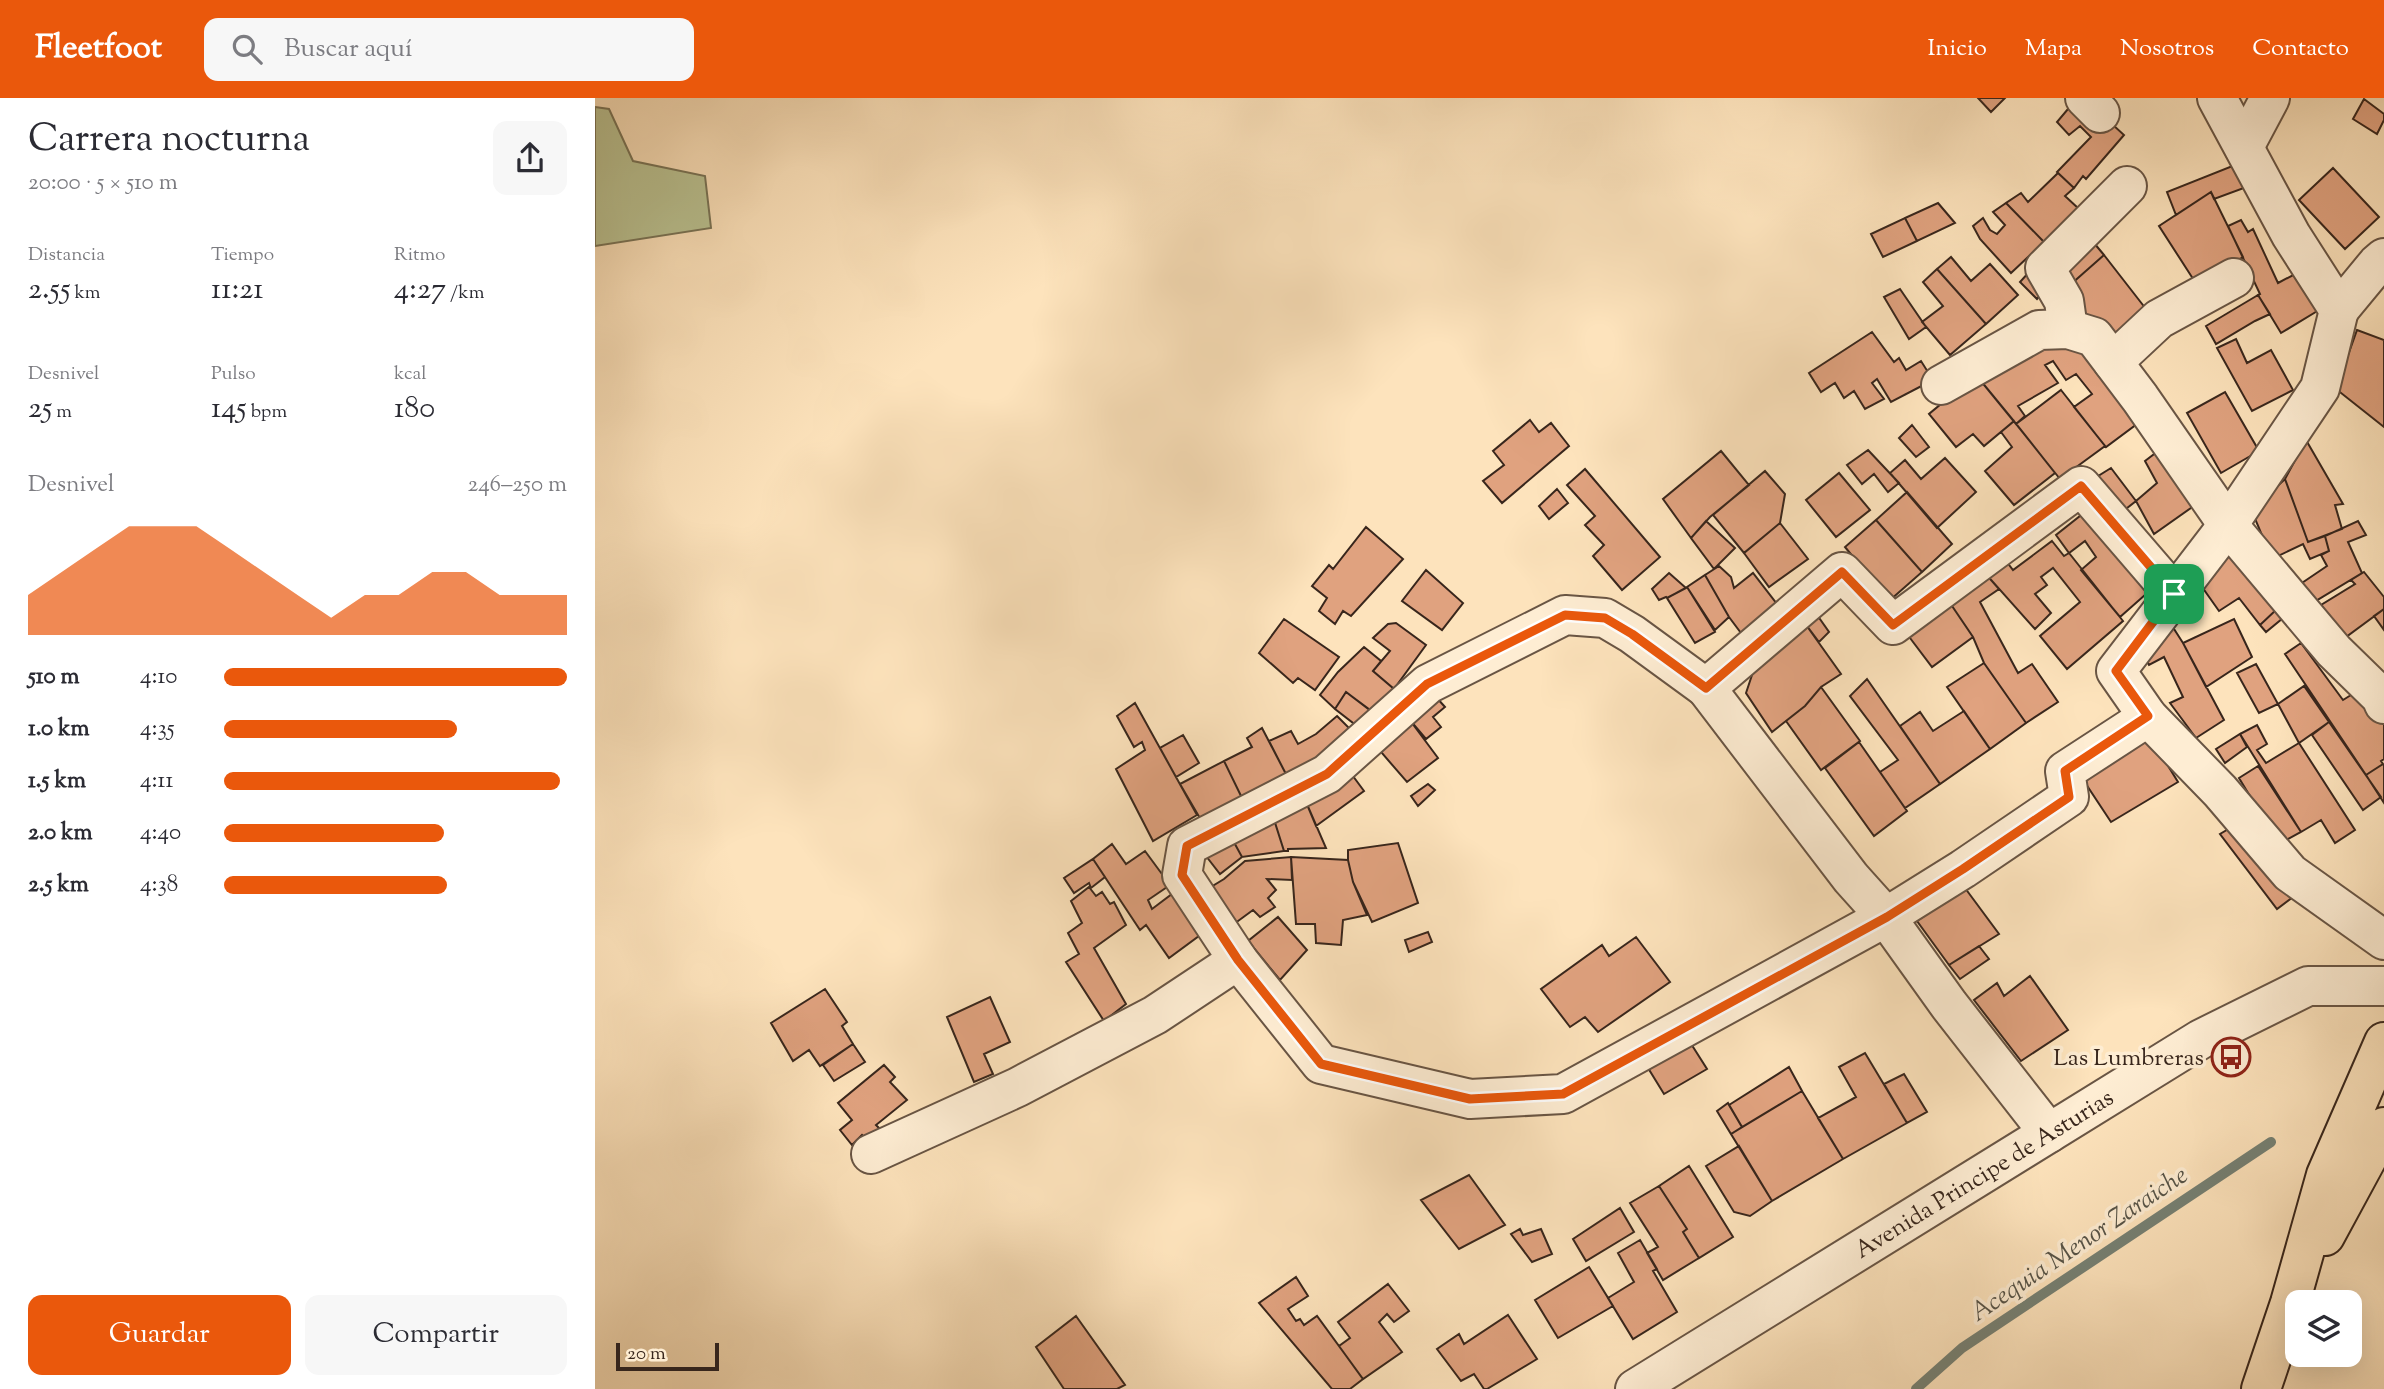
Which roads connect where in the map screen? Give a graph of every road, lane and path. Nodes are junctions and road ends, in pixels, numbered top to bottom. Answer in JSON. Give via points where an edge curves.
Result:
{"nodes":[{"id":1,"x":2217,"y":98,"type":"edge"},
{"id":2,"x":2270,"y":98,"type":"edge"},
{"id":3,"x":2244,"y":147,"type":"junction"},
{"id":4,"x":2127,"y":186,"type":"dead end"},
{"id":5,"x":2384,"y":258,"type":"edge"},
{"id":6,"x":2234,"y":278,"type":"dead end"},
{"id":7,"x":2339,"y":310,"type":"junction"},
{"id":8,"x":2068,"y":329,"type":"junction"},
{"id":9,"x":2113,"y":362,"type":"junction"},
{"id":10,"x":1941,"y":385,"type":"dead end"},
{"id":11,"x":2228,"y":525,"type":"junction"},
{"id":12,"x":2174,"y":594,"type":"junction"},
{"id":13,"x":2378,"y":686,"type":"edge"},
{"id":14,"x":1706,"y":688,"type":"junction"},
{"id":15,"x":2148,"y":716,"type":"junction"},
{"id":16,"x":1887,"y":917,"type":"junction"},
{"id":17,"x":2384,"y":940,"type":"edge"},
{"id":18,"x":1238,"y":960,"type":"junction"},
{"id":19,"x":2384,"y":986,"type":"edge"},
{"id":20,"x":2384,"y":1042,"type":"edge"},
{"id":21,"x":2384,"y":1127,"type":"edge"},
{"id":22,"x":2049,"y":1133,"type":"junction"},
{"id":23,"x":871,"y":1154,"type":"dead end"},
{"id":24,"x":2294,"y":1290,"type":"edge"},
{"id":25,"x":2297,"y":1290,"type":"edge"},
{"id":26,"x":2285,"y":1318,"type":"edge"},
{"id":27,"x":1635,"y":1389,"type":"edge"},
{"id":28,"x":2261,"y":1389,"type":"edge"}],
"edges":[{"from":1,"to":3,"type":"street"},
{"from":2,"to":3,"type":"street"},
{"from":3,"to":7,"type":"street","via":[[2291,235]]},
{"from":4,"to":8,"type":"street","via":[[2045,268],[2064,301]]},
{"from":5,"to":7,"type":"street"},
{"from":6,"to":9,"type":"street","via":[[2159,319]]},
{"from":7,"to":11,"type":"street","via":[[2320,388]]},
{"from":8,"to":9,"type":"street","via":[[2094,337]]},
{"from":8,"to":10,"type":"street","via":[[2039,330]]},
{"from":9,"to":11,"type":"street"},
{"from":11,"to":12,"type":"street"},
{"from":11,"to":13,"type":"street","via":[[2334,651]]},
{"from":12,"to":14,"type":"street","via":[[2081,486],[1893,625],[1842,572]]},
{"from":12,"to":15,"type":"street","via":[[2116,671]]},
{"from":14,"to":16,"type":"street","via":[[1851,878]]},
{"from":14,"to":18,"type":"street","via":[[1605,618],[1565,615],[1427,684],[1327,774],[1187,846],[1182,875]]},
{"from":15,"to":16,"type":"street","via":[[2065,771],[2069,797]]},
{"from":15,"to":17,"type":"street","via":[[2290,873]]},
{"from":16,"to":18,"type":"street","via":[[1563,1094],[1470,1099],[1321,1064]]},
{"from":16,"to":22,"type":"street"},
{"from":18,"to":23,"type":"street","via":[[1155,1015],[1018,1087]]},
{"from":19,"to":22,"type":"street","name":"Avenida Principe de Asturias","via":[[2308,986],[2201,1039]]},
{"from":20,"to":24,"type":"main road","via":[[2326,1175]]},
{"from":21,"to":25,"type":"main road"},
{"from":22,"to":27,"type":"street","name":"Avenida Principe de Asturias"},
{"from":26,"to":28,"type":"main road"}]}
